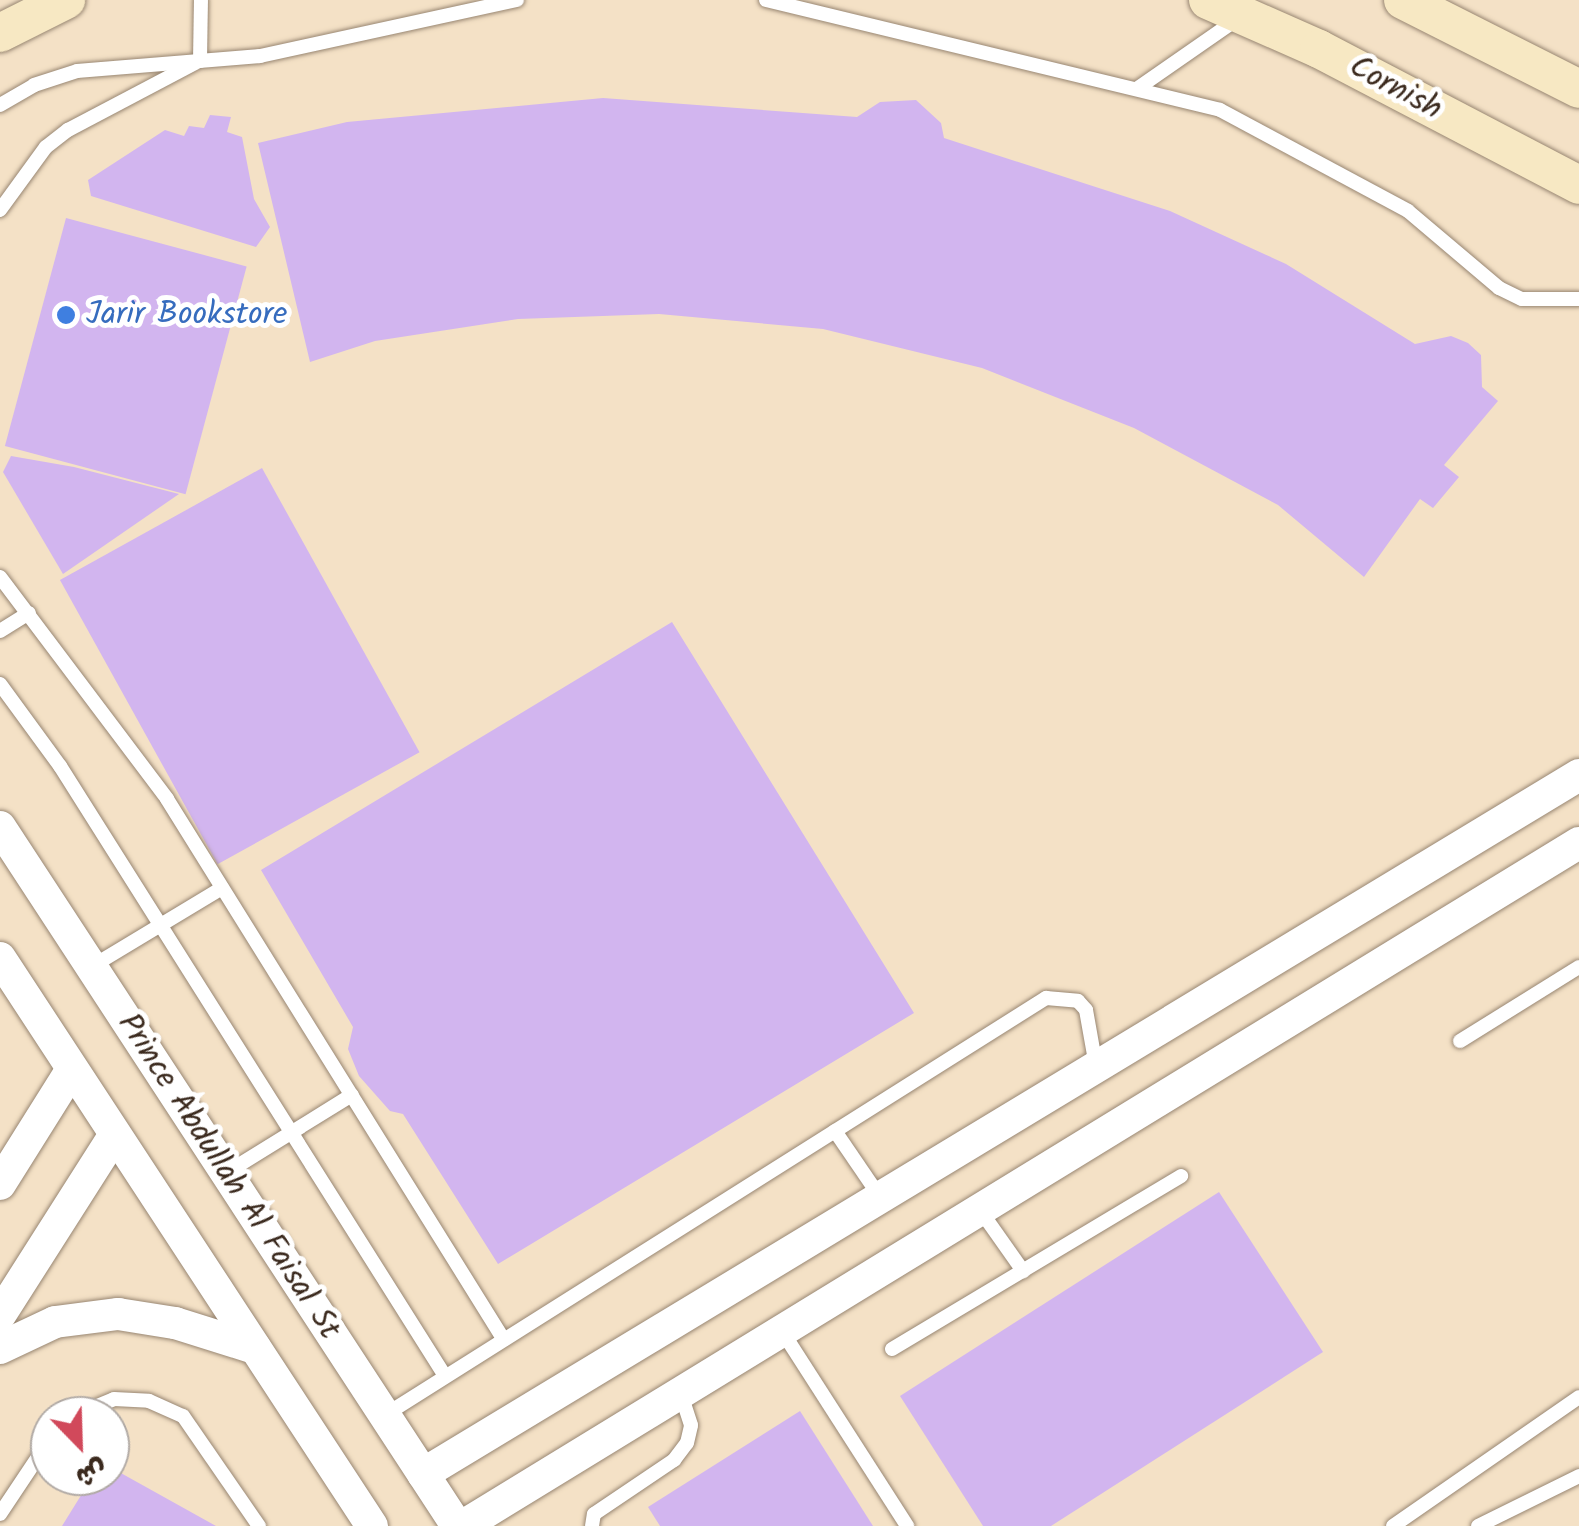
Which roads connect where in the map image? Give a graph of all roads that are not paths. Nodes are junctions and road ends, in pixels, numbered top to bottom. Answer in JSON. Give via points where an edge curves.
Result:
{"nodes":[{"id":1,"x":66,"y":0,"type":"edge"},
{"id":2,"x":201,"y":0,"type":"edge"},
{"id":3,"x":516,"y":0,"type":"edge"},
{"id":4,"x":766,"y":0,"type":"edge"},
{"id":5,"x":1402,"y":0,"type":"edge"},
{"id":6,"x":1226,"y":8,"type":"edge"},
{"id":7,"x":0,"y":33,"type":"edge"},
{"id":8,"x":200,"y":60,"type":"junction"},
{"id":9,"x":1138,"y":88,"type":"junction"},
{"id":10,"x":1579,"y":90,"type":"edge"},
{"id":11,"x":0,"y":105,"type":"edge"},
{"id":12,"x":1579,"y":185,"type":"edge"},
{"id":13,"x":0,"y":210,"type":"edge"},
{"id":14,"x":1579,"y":300,"type":"edge"},
{"id":15,"x":0,"y":576,"type":"edge"},
{"id":16,"x":28,"y":613,"type":"junction"},
{"id":17,"x":0,"y":630,"type":"edge"},
{"id":18,"x":0,"y":684,"type":"edge"},
{"id":19,"x":1579,"y":775,"type":"edge"},
{"id":20,"x":0,"y":828,"type":"edge"},
{"id":21,"x":1579,"y":843,"type":"edge"},
{"id":22,"x":222,"y":888,"type":"junction"},
{"id":23,"x":160,"y":925,"type":"junction"},
{"id":24,"x":0,"y":958,"type":"edge"},
{"id":25,"x":91,"y":966,"type":"junction"},
{"id":26,"x":1579,"y":967,"type":"edge"},
{"id":27,"x":11,"y":995,"type":"edge"},
{"id":28,"x":1460,"y":1042,"type":"dead end"},
{"id":29,"x":1096,"y":1067,"type":"junction"},
{"id":30,"x":72,"y":1071,"type":"junction"},
{"id":31,"x":352,"y":1095,"type":"junction"},
{"id":32,"x":835,"y":1131,"type":"junction"},
{"id":33,"x":292,"y":1132,"type":"junction"},
{"id":34,"x":114,"y":1136,"type":"junction"},
{"id":35,"x":226,"y":1173,"type":"junction"},
{"id":36,"x":1182,"y":1176,"type":"dead end"},
{"id":37,"x":1,"y":1180,"type":"edge"},
{"id":38,"x":880,"y":1198,"type":"junction"},
{"id":39,"x":980,"y":1210,"type":"junction"},
{"id":40,"x":1023,"y":1271,"type":"junction"},
{"id":41,"x":0,"y":1315,"type":"edge"},
{"id":42,"x":782,"y":1331,"type":"junction"},
{"id":43,"x":504,"y":1340,"type":"junction"},
{"id":44,"x":0,"y":1348,"type":"edge"},
{"id":45,"x":255,"y":1348,"type":"junction"},
{"id":46,"x":892,"y":1349,"type":"dead end"},
{"id":47,"x":446,"y":1376,"type":"junction"},
{"id":48,"x":680,"y":1392,"type":"junction"},
{"id":49,"x":1579,"y":1397,"type":"edge"},
{"id":50,"x":130,"y":1400,"type":"edge"},
{"id":51,"x":384,"y":1415,"type":"junction"},
{"id":52,"x":30,"y":1469,"type":"edge"},
{"id":53,"x":423,"y":1474,"type":"junction"},
{"id":54,"x":1579,"y":1476,"type":"edge"},
{"id":55,"x":0,"y":1514,"type":"edge"},
{"id":56,"x":259,"y":1526,"type":"edge"},
{"id":57,"x":372,"y":1526,"type":"edge"},
{"id":58,"x":460,"y":1526,"type":"edge"},
{"id":59,"x":592,"y":1526,"type":"edge"},
{"id":60,"x":907,"y":1526,"type":"edge"},
{"id":61,"x":1393,"y":1526,"type":"edge"},
{"id":62,"x":1478,"y":1526,"type":"edge"}],
"edges":[{"from":1,"to":7,"type":"main road"},
{"from":2,"to":8,"type":"lane"},
{"from":3,"to":8,"type":"lane","via":[[260,56]]},
{"from":4,"to":9,"type":"lane"},
{"from":5,"to":10,"type":"main road"},
{"from":6,"to":9,"type":"lane"},
{"from":6,"to":12,"type":"main road","name":"Cornish"},
{"from":8,"to":11,"type":"lane","via":[[76,71]]},
{"from":8,"to":13,"type":"lane","via":[[46,146]]},
{"from":9,"to":14,"type":"lane","via":[[1220,110],[1326,161],[1408,210],[1522,299]]},
{"from":15,"to":16,"type":"lane"},
{"from":16,"to":17,"type":"lane"},
{"from":16,"to":22,"type":"lane","via":[[167,800]]},
{"from":18,"to":23,"type":"lane"},
{"from":19,"to":29,"type":"street"},
{"from":20,"to":25,"type":"street","name":"Prince Abdullah Al Faisal St"},
{"from":21,"to":39,"type":"street"},
{"from":22,"to":23,"type":"lane"},
{"from":22,"to":31,"type":"lane"},
{"from":23,"to":25,"type":"lane"},
{"from":23,"to":33,"type":"lane"},
{"from":24,"to":27,"type":"street"},
{"from":25,"to":35,"type":"street","name":"Prince Abdullah Al Faisal St"},
{"from":26,"to":28,"type":"lane"},
{"from":27,"to":30,"type":"street"},
{"from":29,"to":32,"type":"lane","via":[[1086,1010],[1078,1001],[1046,998]]},
{"from":29,"to":38,"type":"street"},
{"from":30,"to":34,"type":"street"},
{"from":30,"to":37,"type":"street"},
{"from":31,"to":33,"type":"lane"},
{"from":31,"to":43,"type":"lane"},
{"from":32,"to":38,"type":"lane"},
{"from":32,"to":43,"type":"lane"},
{"from":33,"to":35,"type":"lane"},
{"from":33,"to":47,"type":"lane"},
{"from":34,"to":41,"type":"street"},
{"from":34,"to":45,"type":"street"},
{"from":35,"to":51,"type":"street","name":"Prince Abdullah Al Faisal St"},
{"from":36,"to":40,"type":"lane"},
{"from":38,"to":53,"type":"street"},
{"from":39,"to":40,"type":"lane"},
{"from":39,"to":42,"type":"street"},
{"from":40,"to":46,"type":"lane"},
{"from":42,"to":48,"type":"street"},
{"from":42,"to":60,"type":"lane"},
{"from":43,"to":47,"type":"lane"},
{"from":44,"to":45,"type":"street","via":[[55,1322],[118,1314]]},
{"from":45,"to":57,"type":"street"},
{"from":47,"to":51,"type":"lane"},
{"from":48,"to":58,"type":"street"},
{"from":48,"to":59,"type":"lane","via":[[690,1425],[687,1443],[674,1460],[594,1514]]},
{"from":49,"to":61,"type":"lane"},
{"from":50,"to":56,"type":"lane","via":[[183,1416]]},
{"from":51,"to":53,"type":"street","name":"Prince Abdullah Al Faisal St"},
{"from":52,"to":55,"type":"lane"},
{"from":53,"to":58,"type":"street","name":"Prince Abdullah Al Faisal St"},
{"from":54,"to":62,"type":"lane"}]}
